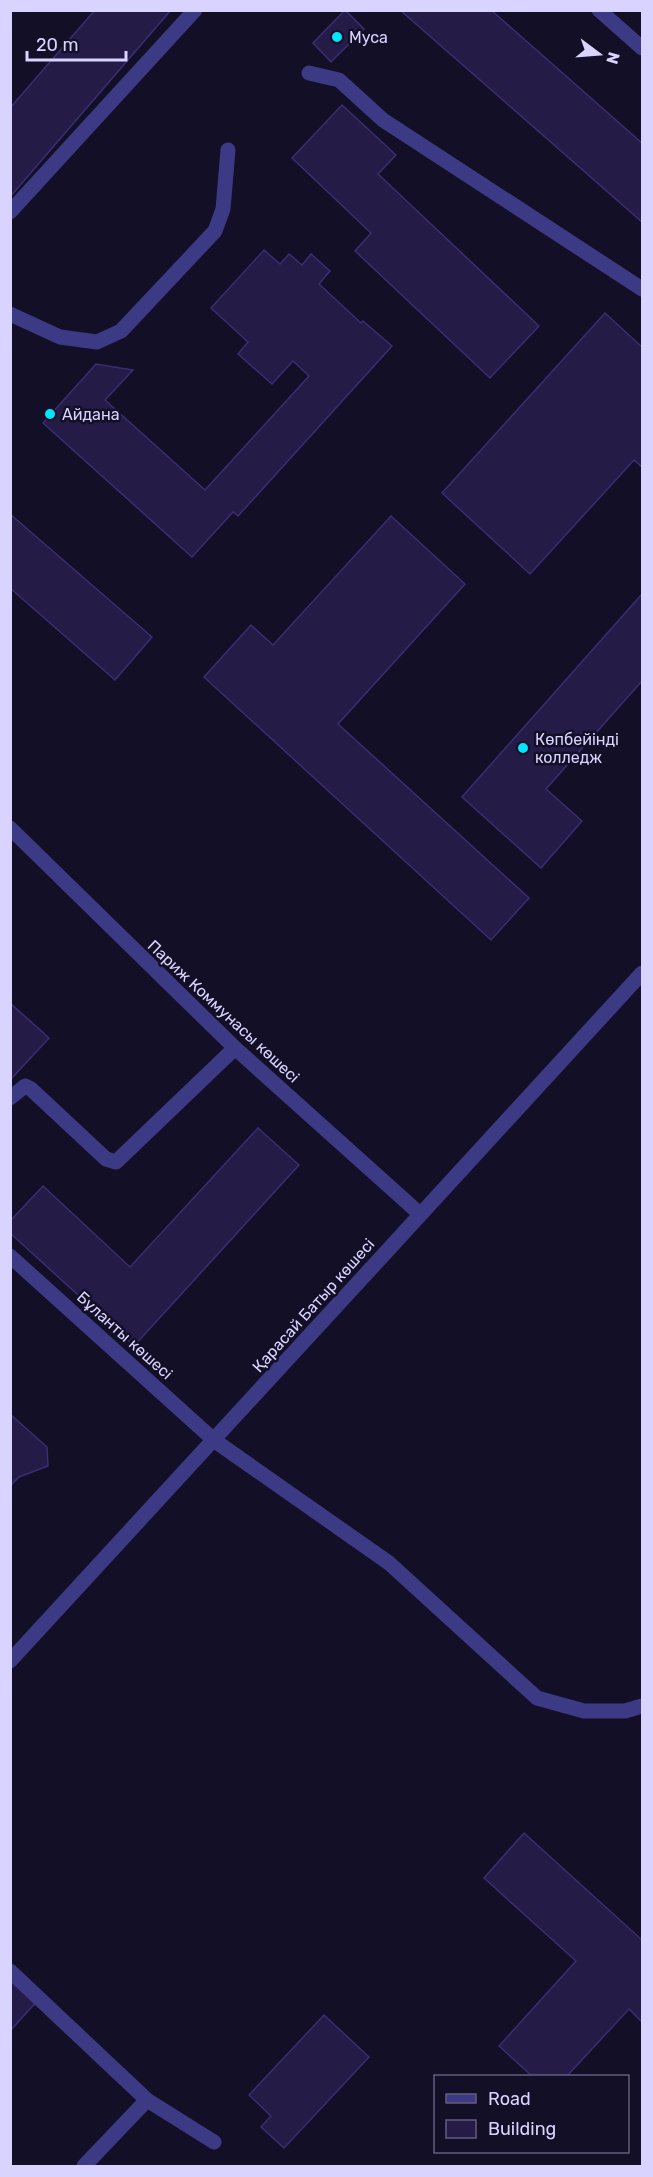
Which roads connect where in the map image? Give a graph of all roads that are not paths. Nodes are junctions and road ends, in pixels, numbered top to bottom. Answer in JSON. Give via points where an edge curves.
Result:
{"nodes":[{"id":1,"x":195,"y":10,"type":"edge"},
{"id":2,"x":599,"y":10,"type":"edge"},
{"id":3,"x":642,"y":48,"type":"edge"},
{"id":4,"x":309,"y":73,"type":"dead end"},
{"id":5,"x":228,"y":150,"type":"dead end"},
{"id":6,"x":10,"y":213,"type":"edge"},
{"id":7,"x":642,"y":289,"type":"edge"},
{"id":8,"x":10,"y":314,"type":"edge"},
{"id":9,"x":10,"y":828,"type":"edge"},
{"id":10,"x":642,"y":973,"type":"edge"},
{"id":11,"x":235,"y":1048,"type":"junction"},
{"id":12,"x":10,"y":1098,"type":"edge"},
{"id":13,"x":420,"y":1214,"type":"junction"},
{"id":14,"x":10,"y":1256,"type":"edge"},
{"id":15,"x":215,"y":1441,"type":"junction"},
{"id":16,"x":10,"y":1661,"type":"edge"},
{"id":17,"x":642,"y":1706,"type":"edge"},
{"id":18,"x":10,"y":1971,"type":"edge"},
{"id":19,"x":147,"y":2100,"type":"junction"},
{"id":20,"x":214,"y":2142,"type":"dead end"},
{"id":21,"x":84,"y":2166,"type":"edge"}],
"edges":[{"from":1,"to":6,"type":"street"},
{"from":2,"to":3,"type":"street"},
{"from":4,"to":7,"type":"street","via":[[339,80],[383,120]]},
{"from":5,"to":8,"type":"street","via":[[222,209],[215,231],[121,331],[97,342],[60,337]]},
{"from":9,"to":11,"type":"street","name":"Париж Коммунасы көшесі"},
{"from":10,"to":13,"type":"street","name":"Қарасай Батыр көшесі"},
{"from":11,"to":12,"type":"street","via":[[116,1162],[106,1159],[31,1089],[25,1086]]},
{"from":11,"to":13,"type":"street","name":"Париж Коммунасы көшесі"},
{"from":13,"to":15,"type":"street","name":"Қарасай Батыр көшесі"},
{"from":14,"to":15,"type":"street","name":"Бұланты көшесі"},
{"from":15,"to":16,"type":"street","name":"Қарасай Батыр көшесі"},
{"from":15,"to":17,"type":"street","name":"Бұланты көшесі","via":[[389,1563],[537,1698],[584,1711],[625,1711]]},
{"from":18,"to":19,"type":"street"},
{"from":19,"to":20,"type":"street"},
{"from":19,"to":21,"type":"street"}]}
